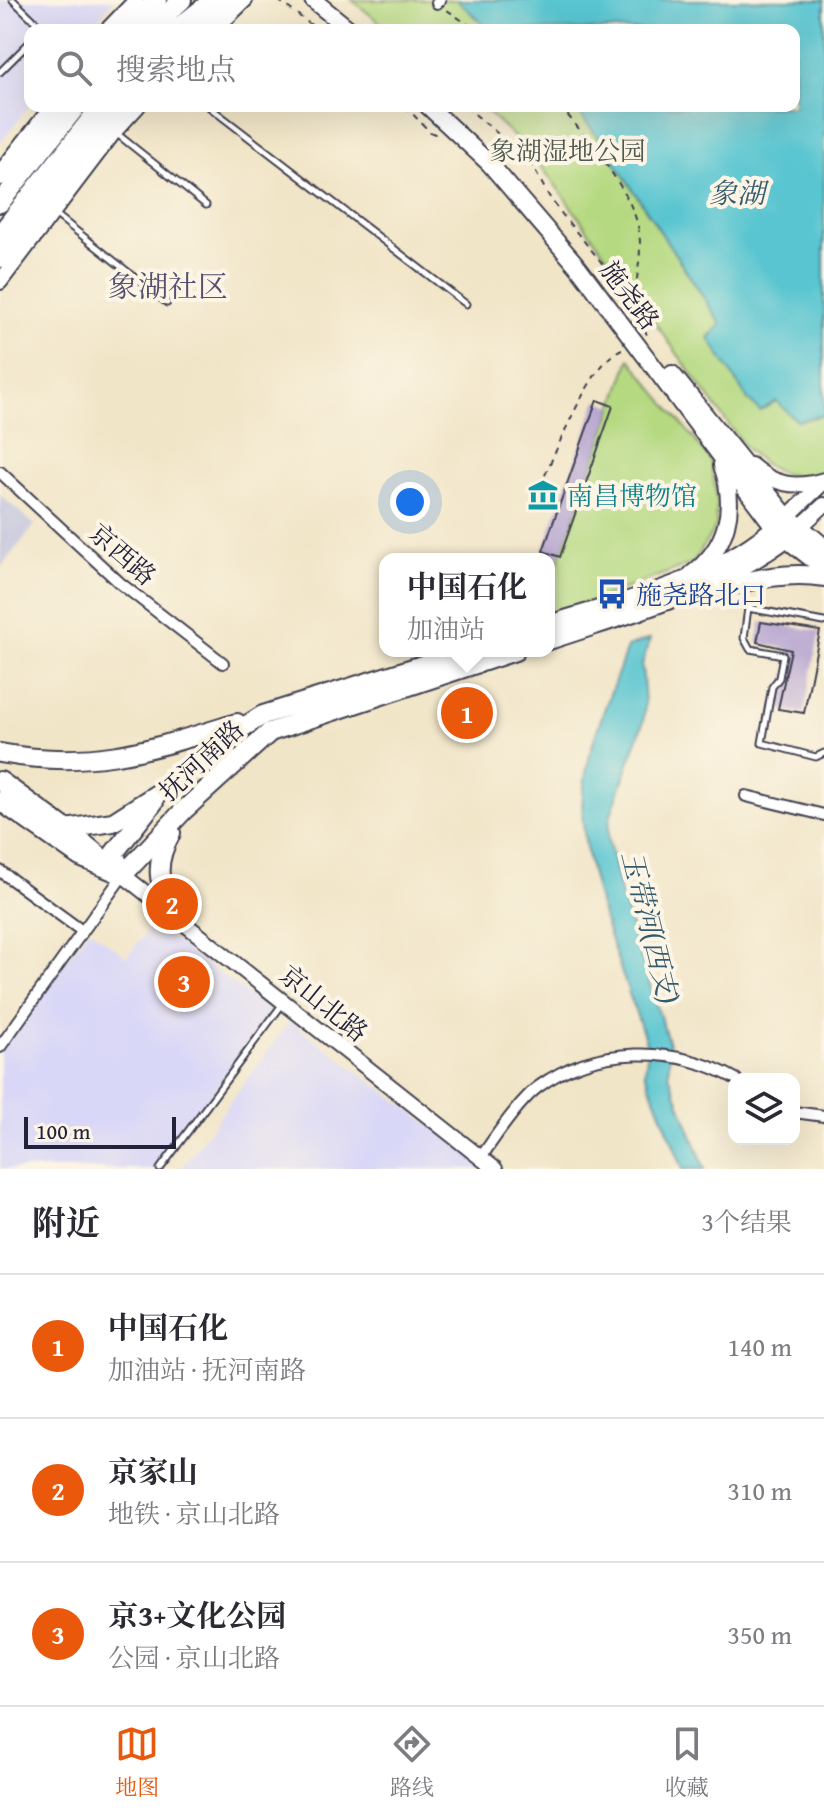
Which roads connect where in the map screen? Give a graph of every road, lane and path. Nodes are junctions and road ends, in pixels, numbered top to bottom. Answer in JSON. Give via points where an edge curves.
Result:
{"nodes":[{"id":1,"x":13,"y":0,"type":"edge"},
{"id":2,"x":136,"y":0,"type":"edge"},
{"id":3,"x":157,"y":0,"type":"edge"},
{"id":4,"x":182,"y":0,"type":"edge"},
{"id":5,"x":213,"y":0,"type":"edge"},
{"id":6,"x":233,"y":0,"type":"edge"},
{"id":7,"x":245,"y":0,"type":"edge"},
{"id":8,"x":278,"y":0,"type":"edge"},
{"id":9,"x":298,"y":0,"type":"edge"},
{"id":10,"x":313,"y":0,"type":"edge"},
{"id":11,"x":438,"y":2,"type":"edge"},
{"id":12,"x":37,"y":24,"type":"edge"},
{"id":13,"x":113,"y":24,"type":"edge"},
{"id":14,"x":131,"y":24,"type":"edge"},
{"id":15,"x":156,"y":24,"type":"edge"},
{"id":16,"x":183,"y":24,"type":"edge"},
{"id":17,"x":203,"y":24,"type":"edge"},
{"id":18,"x":220,"y":24,"type":"edge"},
{"id":19,"x":310,"y":24,"type":"edge"},
{"id":20,"x":328,"y":24,"type":"edge"},
{"id":21,"x":343,"y":24,"type":"edge"},
{"id":22,"x":468,"y":24,"type":"edge"},
{"id":23,"x":24,"y":48,"type":"edge"},
{"id":24,"x":0,"y":72,"type":"edge"},
{"id":25,"x":41,"y":112,"type":"edge"},
{"id":26,"x":50,"y":112,"type":"edge"},
{"id":27,"x":72,"y":112,"type":"edge"},
{"id":28,"x":96,"y":112,"type":"edge"},
{"id":29,"x":113,"y":112,"type":"edge"},
{"id":30,"x":132,"y":112,"type":"edge"},
{"id":31,"x":216,"y":112,"type":"edge"},
{"id":32,"x":411,"y":112,"type":"edge"},
{"id":33,"x":434,"y":112,"type":"edge"},
{"id":34,"x":449,"y":112,"type":"edge"},
{"id":35,"x":472,"y":112,"type":"edge"},
{"id":36,"x":565,"y":112,"type":"edge"},
{"id":37,"x":114,"y":132,"type":"junction"},
{"id":38,"x":451,"y":141,"type":"dead end"},
{"id":39,"x":0,"y":164,"type":"edge"},
{"id":40,"x":0,"y":176,"type":"edge"},
{"id":41,"x":0,"y":203,"type":"edge"},
{"id":42,"x":206,"y":205,"type":"dead end"},
{"id":43,"x":53,"y":213,"type":"junction"},
{"id":44,"x":0,"y":234,"type":"edge"},
{"id":45,"x":0,"y":258,"type":"edge"},
{"id":46,"x":0,"y":282,"type":"edge"},
{"id":47,"x":167,"y":303,"type":"dead end"},
{"id":48,"x":466,"y":304,"type":"dead end"},
{"id":49,"x":636,"y":307,"type":"junction"},
{"id":50,"x":650,"y":354,"type":"junction"},
{"id":51,"x":722,"y":448,"type":"junction"},
{"id":52,"x":0,"y":472,"type":"edge"},
{"id":53,"x":824,"y":481,"type":"edge"},
{"id":54,"x":540,"y":486,"type":"dead end"},
{"id":55,"x":824,"y":505,"type":"edge"},
{"id":56,"x":786,"y":528,"type":"junction"},
{"id":57,"x":824,"y":548,"type":"edge"},
{"id":58,"x":824,"y":567,"type":"edge"},
{"id":59,"x":824,"y":577,"type":"edge"},
{"id":60,"x":678,"y":591,"type":"junction"},
{"id":61,"x":824,"y":622,"type":"edge"},
{"id":62,"x":555,"y":623,"type":"edge"},
{"id":63,"x":555,"y":638,"type":"edge"},
{"id":64,"x":448,"y":657,"type":"edge"},
{"id":65,"x":497,"y":657,"type":"edge"},
{"id":66,"x":223,"y":663,"type":"dead end"},
{"id":67,"x":263,"y":715,"type":"junction"},
{"id":68,"x":0,"y":753,"type":"edge"},
{"id":69,"x":824,"y":753,"type":"edge"},
{"id":70,"x":0,"y":781,"type":"edge"},
{"id":71,"x":163,"y":790,"type":"junction"},
{"id":72,"x":746,"y":796,"type":"dead end"},
{"id":73,"x":0,"y":801,"type":"edge"},
{"id":74,"x":184,"y":810,"type":"junction"},
{"id":75,"x":824,"y":815,"type":"edge"},
{"id":76,"x":66,"y":829,"type":"junction"},
{"id":77,"x":0,"y":871,"type":"edge"},
{"id":78,"x":123,"y":875,"type":"junction"},
{"id":79,"x":175,"y":915,"type":"junction"},
{"id":80,"x":82,"y":931,"type":"junction"},
{"id":81,"x":284,"y":1002,"type":"junction"},
{"id":82,"x":0,"y":1047,"type":"edge"},
{"id":83,"x":728,"y":1074,"type":"edge"},
{"id":84,"x":800,"y":1113,"type":"edge"},
{"id":85,"x":824,"y":1116,"type":"edge"},
{"id":86,"x":480,"y":1159,"type":"junction"},
{"id":87,"x":160,"y":1169,"type":"edge"},
{"id":88,"x":495,"y":1169,"type":"edge"}],
"edges":[{"from":1,"to":12,"type":"lane"},
{"from":2,"to":13,"type":"main road"},
{"from":3,"to":14,"type":"highway"},
{"from":4,"to":15,"type":"highway"},
{"from":5,"to":16,"type":"highway"},
{"from":6,"to":17,"type":"highway"},
{"from":7,"to":18,"type":"main road"},
{"from":8,"to":19,"type":"path"},
{"from":9,"to":20,"type":"main road"},
{"from":10,"to":21,"type":"main road"},
{"from":11,"to":22,"type":"path"},
{"from":23,"to":24,"type":"lane"},
{"from":25,"to":39,"type":"main road"},
{"from":26,"to":40,"type":"highway"},
{"from":27,"to":41,"type":"highway"},
{"from":28,"to":44,"type":"highway"},
{"from":29,"to":45,"type":"highway"},
{"from":30,"to":37,"type":"main road"},
{"from":31,"to":48,"type":"lane"},
{"from":32,"to":38,"type":"path","via":[[430,132]]},
{"from":33,"to":50,"type":"main road","name":"施尧路","via":[[490,164]]},
{"from":34,"to":50,"type":"main road","name":"施尧路","via":[[496,155],[585,260]]},
{"from":35,"to":49,"type":"path","via":[[521,153]]},
{"from":36,"to":49,"type":"path","via":[[625,197],[639,228]]},
{"from":37,"to":42,"type":"lane"},
{"from":37,"to":43,"type":"main road"},
{"from":43,"to":46,"type":"main road"},
{"from":43,"to":47,"type":"lane"},
{"from":49,"to":50,"type":"path"},
{"from":50,"to":51,"type":"main road","name":"施尧路"},
{"from":50,"to":54,"type":"path","via":[[630,345],[609,354]]},
{"from":51,"to":53,"type":"main road","via":[[785,485]]},
{"from":51,"to":56,"type":"main road","name":"施尧路"},
{"from":51,"to":60,"type":"main road","via":[[730,519],[713,554]]},
{"from":52,"to":66,"type":"street","name":"京西路","via":[[120,583]]},
{"from":53,"to":56,"type":"main road"},
{"from":55,"to":56,"type":"main road"},
{"from":56,"to":57,"type":"highway"},
{"from":56,"to":58,"type":"highway"},
{"from":56,"to":60,"type":"highway","via":[[729,576]]},
{"from":59,"to":60,"type":"highway","via":[[806,574]]},
{"from":60,"to":62,"type":"highway"},
{"from":60,"to":63,"type":"highway"},
{"from":61,"to":69,"type":"lane","via":[[748,608],[744,638],[750,649],[783,655],[762,743],[816,757]]},
{"from":64,"to":67,"type":"highway","name":"抚河南路"},
{"from":65,"to":74,"type":"highway","name":"抚河南路","via":[[270,732]]},
{"from":67,"to":68,"type":"highway","via":[[123,757],[83,762]]},
{"from":67,"to":71,"type":"highway","name":"抚河南路","via":[[218,743]]},
{"from":70,"to":76,"type":"highway"},
{"from":71,"to":76,"type":"highway","name":"抚河南路","via":[[113,822]]},
{"from":71,"to":78,"type":"highway","via":[[114,853]]},
{"from":72,"to":75,"type":"street"},
{"from":73,"to":78,"type":"highway","via":[[80,857]]},
{"from":74,"to":78,"type":"highway","name":"抚河南路"},
{"from":74,"to":79,"type":"highway","via":[[162,849],[157,870],[159,889]]},
{"from":76,"to":78,"type":"highway"},
{"from":77,"to":80,"type":"street"},
{"from":78,"to":79,"type":"main road","name":"京山北路"},
{"from":78,"to":80,"type":"street"},
{"from":79,"to":81,"type":"main road","name":"京山北路"},
{"from":80,"to":82,"type":"street"},
{"from":81,"to":86,"type":"main road","name":"京山北路"},
{"from":81,"to":87,"type":"lane"},
{"from":83,"to":86,"type":"street","via":[[712,1065],[673,1058],[603,1056],[538,1087]]},
{"from":84,"to":85,"type":"street"},
{"from":86,"to":88,"type":"main road","name":"京山北路"}]}
